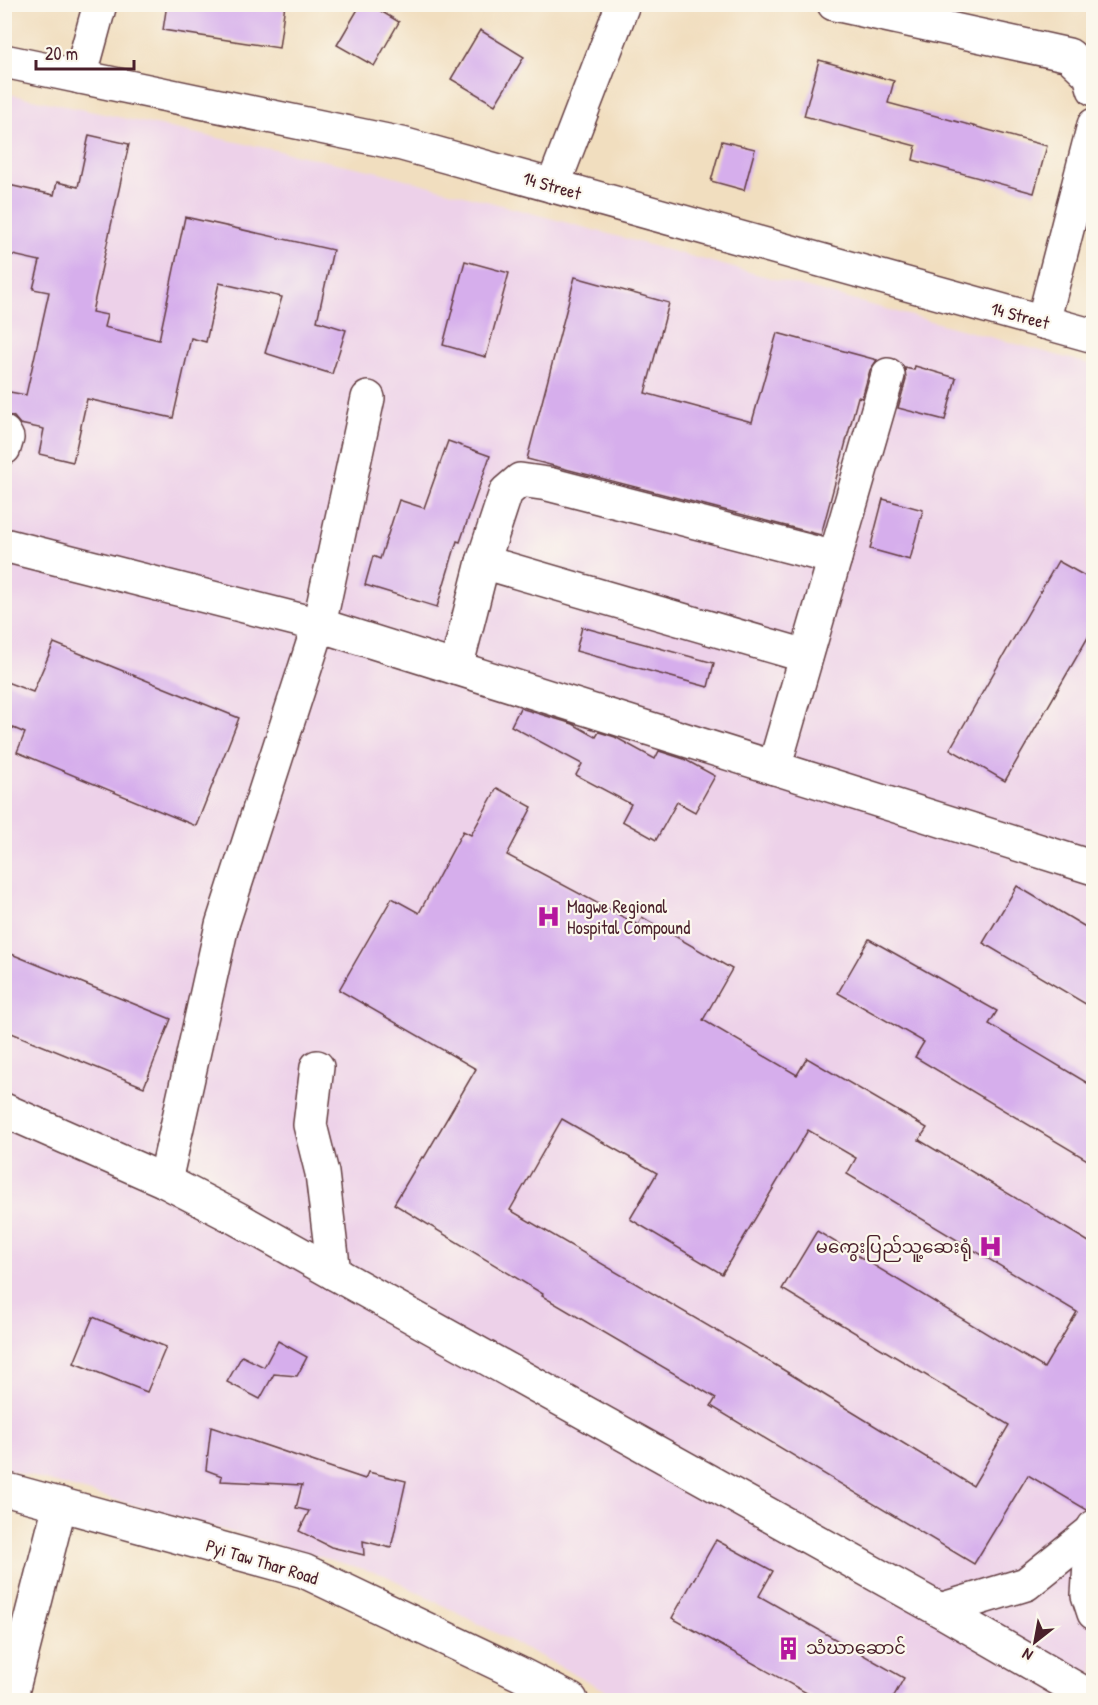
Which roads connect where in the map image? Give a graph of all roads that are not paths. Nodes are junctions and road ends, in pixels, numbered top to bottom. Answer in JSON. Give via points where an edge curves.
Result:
{"nodes":[{"id":1,"x":100,"y":4,"type":"edge"},
{"id":2,"x":623,"y":4,"type":"edge"},
{"id":3,"x":834,"y":4,"type":"edge"},
{"id":4,"x":4,"y":61,"type":"edge"},
{"id":5,"x":80,"y":77,"type":"junction"},
{"id":6,"x":1094,"y":89,"type":"edge"},
{"id":7,"x":1094,"y":124,"type":"edge"},
{"id":8,"x":553,"y":186,"type":"junction"},
{"id":9,"x":1043,"y":322,"type":"junction"},
{"id":10,"x":1094,"y":336,"type":"edge"},
{"id":11,"x":888,"y":375,"type":"dead end"},
{"id":12,"x":368,"y":398,"type":"dead end"},
{"id":13,"x":4,"y":433,"type":"edge"},
{"id":14,"x":4,"y":448,"type":"edge"},
{"id":15,"x":4,"y":545,"type":"edge"},
{"id":16,"x":835,"y":558,"type":"junction"},
{"id":17,"x":483,"y":562,"type":"junction"},
{"id":18,"x":319,"y":625,"type":"junction"},
{"id":19,"x":807,"y":656,"type":"junction"},
{"id":20,"x":456,"y":668,"type":"junction"},
{"id":21,"x":774,"y":768,"type":"junction"},
{"id":22,"x":1094,"y":868,"type":"edge"},
{"id":23,"x":316,"y":1067,"type":"dead end"},
{"id":24,"x":4,"y":1110,"type":"edge"},
{"id":25,"x":165,"y":1181,"type":"junction"},
{"id":26,"x":334,"y":1273,"type":"junction"},
{"id":27,"x":4,"y":1489,"type":"edge"},
{"id":28,"x":60,"y":1504,"type":"junction"},
{"id":29,"x":1093,"y":1529,"type":"edge"},
{"id":30,"x":940,"y":1610,"type":"junction"},
{"id":31,"x":1094,"y":1613,"type":"edge"},
{"id":32,"x":1094,"y":1699,"type":"edge"},
{"id":33,"x":10,"y":1701,"type":"edge"},
{"id":34,"x":571,"y":1701,"type":"edge"}],
"edges":[{"from":1,"to":5,"type":"street"},
{"from":2,"to":8,"type":"street"},
{"from":3,"to":6,"type":"street","via":[[1069,55],[1090,75]]},
{"from":4,"to":5,"type":"street","name":"14 Street"},
{"from":5,"to":8,"type":"street","name":"14 Street","via":[[402,144]]},
{"from":7,"to":9,"type":"street"},
{"from":8,"to":9,"type":"street","name":"14 Street"},
{"from":9,"to":10,"type":"street","name":"14 Street"},
{"from":11,"to":16,"type":"street"},
{"from":12,"to":18,"type":"street"},
{"from":13,"to":14,"type":"street"},
{"from":15,"to":18,"type":"street"},
{"from":16,"to":17,"type":"street","via":[[520,480],[506,492]]},
{"from":16,"to":19,"type":"street"},
{"from":17,"to":19,"type":"street"},
{"from":17,"to":20,"type":"street"},
{"from":18,"to":20,"type":"street"},
{"from":18,"to":25,"type":"street","via":[[222,925]]},
{"from":19,"to":21,"type":"street"},
{"from":20,"to":21,"type":"street"},
{"from":21,"to":22,"type":"street"},
{"from":23,"to":26,"type":"street","via":[[310,1125],[322,1173]]},
{"from":24,"to":25,"type":"street"},
{"from":25,"to":26,"type":"street"},
{"from":26,"to":30,"type":"street"},
{"from":27,"to":28,"type":"street","name":"Pyi Taw Thar Road"},
{"from":28,"to":33,"type":"street"},
{"from":28,"to":34,"type":"street","name":"Pyi Taw Thar Road","via":[[304,1571]]},
{"from":29,"to":30,"type":"street","via":[[1026,1584]]},
{"from":29,"to":31,"type":"street","via":[[1088,1595]]},
{"from":30,"to":32,"type":"street"}]}
